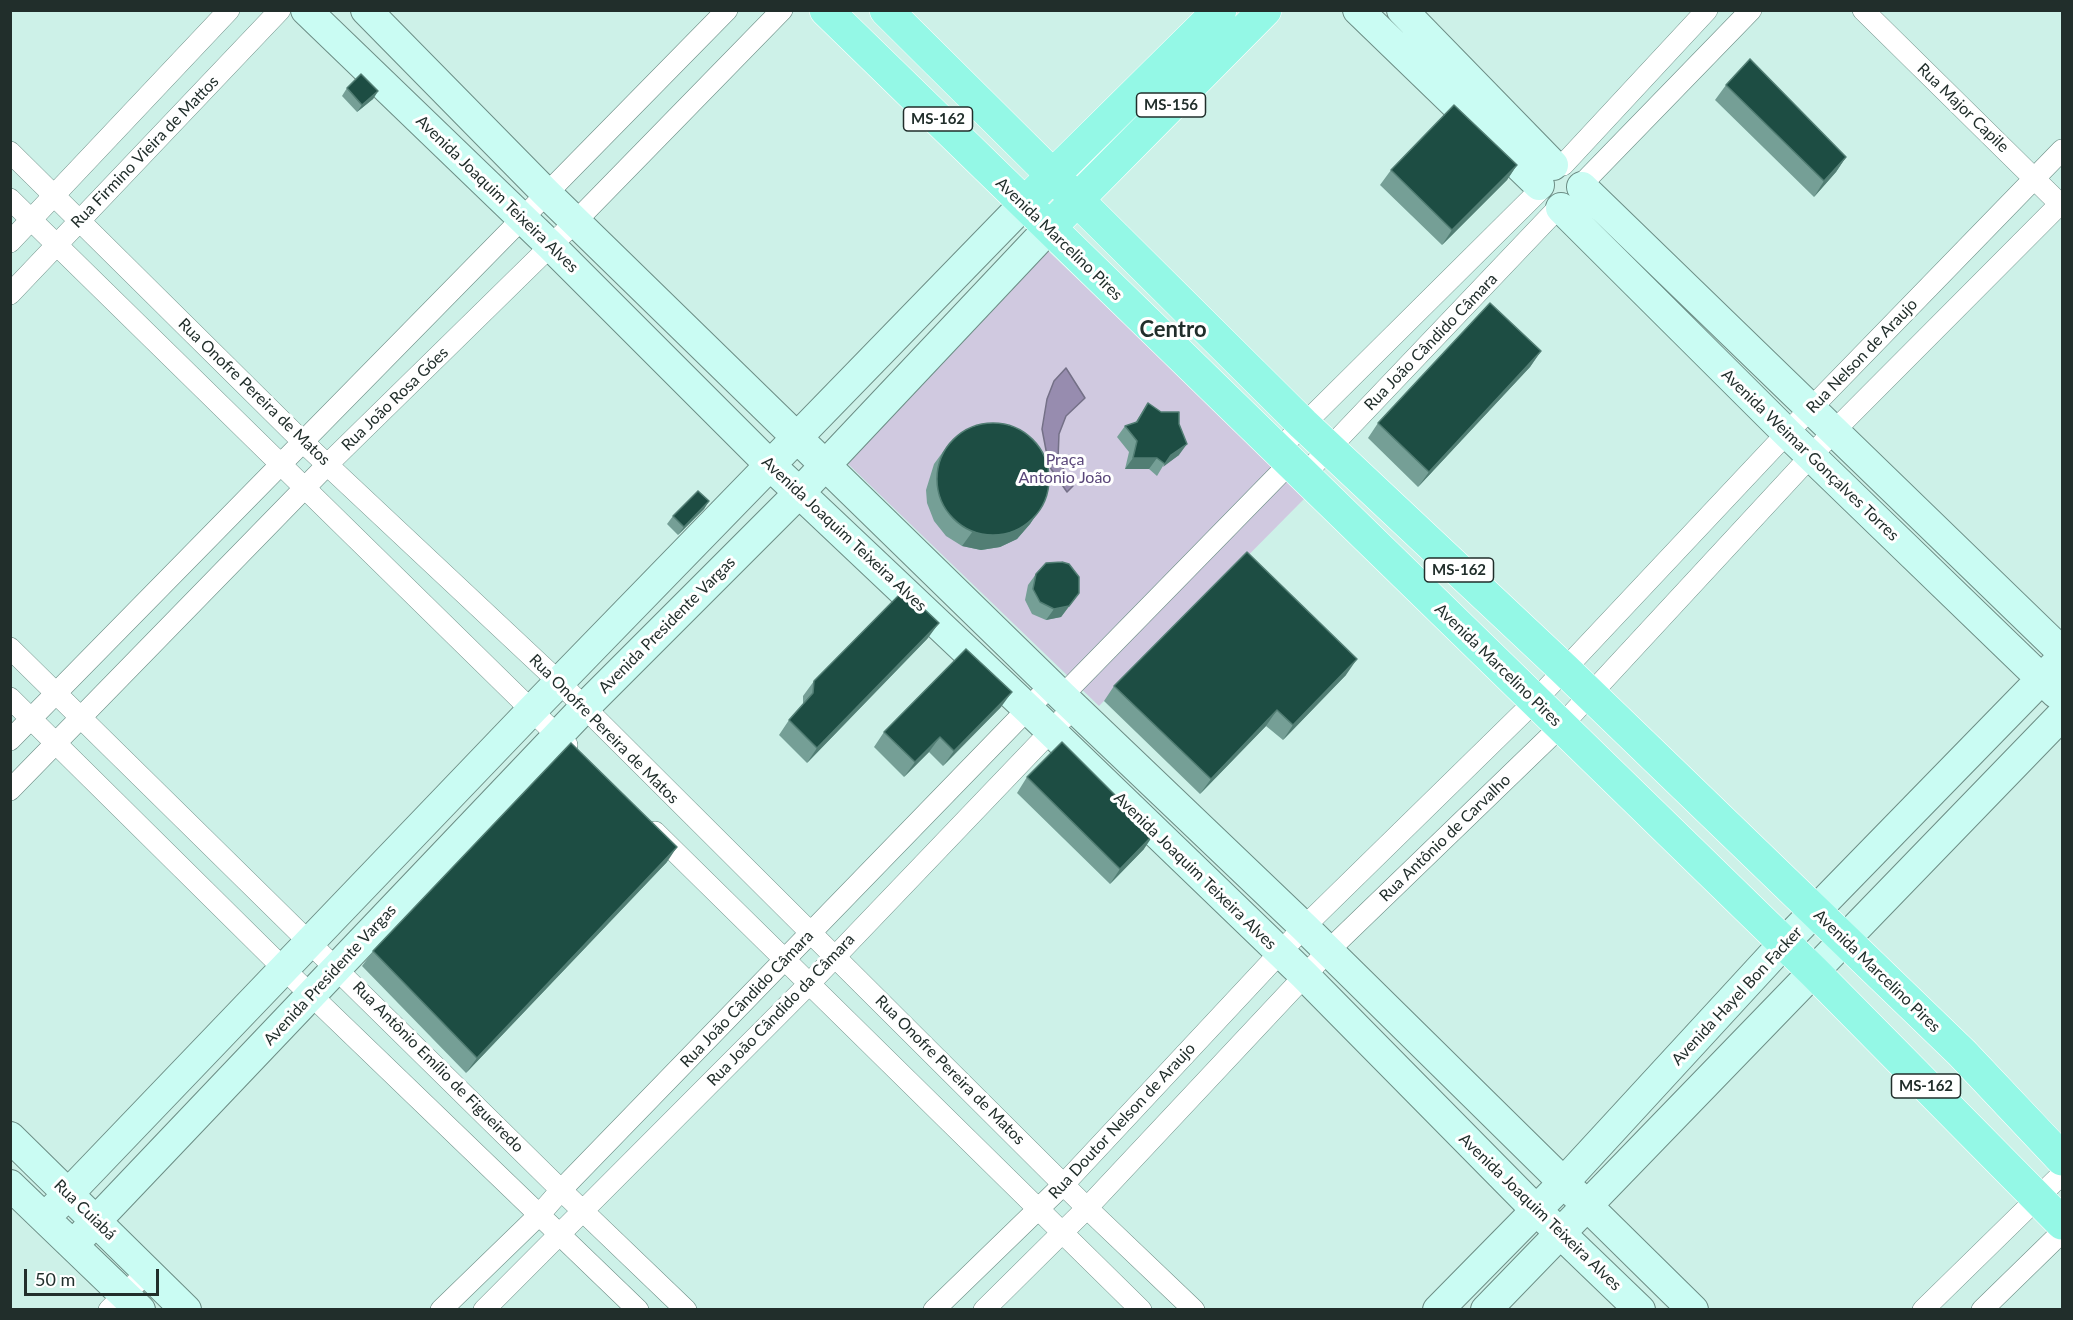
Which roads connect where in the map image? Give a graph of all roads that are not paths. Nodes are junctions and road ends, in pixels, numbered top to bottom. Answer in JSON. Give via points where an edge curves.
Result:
{"nodes":[{"id":1,"x":229,"y":10,"type":"edge"},
{"id":2,"x":280,"y":10,"type":"edge"},
{"id":3,"x":306,"y":10,"type":"edge"},
{"id":4,"x":366,"y":10,"type":"edge"},
{"id":5,"x":727,"y":10,"type":"edge"},
{"id":6,"x":782,"y":10,"type":"edge"},
{"id":7,"x":826,"y":10,"type":"edge"},
{"id":8,"x":886,"y":10,"type":"edge"},
{"id":9,"x":1220,"y":10,"type":"edge"},
{"id":10,"x":1265,"y":10,"type":"edge"},
{"id":11,"x":1358,"y":10,"type":"edge"},
{"id":12,"x":1402,"y":10,"type":"edge"},
{"id":13,"x":1707,"y":10,"type":"edge"},
{"id":14,"x":1751,"y":10,"type":"edge"},
{"id":15,"x":1863,"y":10,"type":"edge"},
{"id":16,"x":1177,"y":52,"type":"junction"},
{"id":17,"x":1200,"y":76,"type":"junction"},
{"id":18,"x":2062,"y":150,"type":"edge"},
{"id":19,"x":10,"y":153,"type":"edge"},
{"id":20,"x":1052,"y":176,"type":"junction"},
{"id":21,"x":2034,"y":178,"type":"junction"},
{"id":22,"x":1560,"y":186,"type":"junction"},
{"id":23,"x":546,"y":193,"type":"junction"},
{"id":24,"x":55,"y":197,"type":"junction"},
{"id":25,"x":10,"y":199,"type":"edge"},
{"id":26,"x":1077,"y":200,"type":"junction"},
{"id":27,"x":1024,"y":204,"type":"junction"},
{"id":28,"x":2062,"y":204,"type":"edge"},
{"id":29,"x":522,"y":219,"type":"junction"},
{"id":30,"x":32,"y":220,"type":"junction"},
{"id":31,"x":79,"y":221,"type":"junction"},
{"id":32,"x":576,"y":221,"type":"junction"},
{"id":33,"x":1049,"y":228,"type":"junction"},
{"id":34,"x":10,"y":242,"type":"edge"},
{"id":35,"x":57,"y":246,"type":"junction"},
{"id":36,"x":551,"y":246,"type":"junction"},
{"id":37,"x":10,"y":294,"type":"edge"},
{"id":38,"x":1812,"y":408,"type":"junction"},
{"id":39,"x":1303,"y":424,"type":"junction"},
{"id":40,"x":1835,"y":430,"type":"junction"},
{"id":41,"x":1787,"y":433,"type":"junction"},
{"id":42,"x":798,"y":439,"type":"junction"},
{"id":43,"x":303,"y":442,"type":"junction"},
{"id":44,"x":1329,"y":448,"type":"junction"},
{"id":45,"x":1810,"y":456,"type":"junction"},
{"id":46,"x":1290,"y":463,"type":"junction"},
{"id":47,"x":328,"y":464,"type":"junction"},
{"id":48,"x":825,"y":465,"type":"junction"},
{"id":49,"x":281,"y":466,"type":"junction"},
{"id":50,"x":771,"y":466,"type":"junction"},
{"id":51,"x":304,"y":489,"type":"junction"},
{"id":52,"x":800,"y":492,"type":"junction"},
{"id":53,"x":10,"y":648,"type":"edge"},
{"id":54,"x":2062,"y":652,"type":"edge"},
{"id":55,"x":2062,"y":658,"type":"edge"},
{"id":56,"x":1564,"y":669,"type":"junction"},
{"id":57,"x":560,"y":684,"type":"junction"},
{"id":58,"x":2052,"y":689,"type":"edge"},
{"id":59,"x":58,"y":694,"type":"junction"},
{"id":60,"x":1590,"y":695,"type":"junction"},
{"id":61,"x":1062,"y":696,"type":"junction"},
{"id":62,"x":10,"y":698,"type":"edge"},
{"id":63,"x":1534,"y":702,"type":"junction"},
{"id":64,"x":584,"y":708,"type":"junction"},
{"id":65,"x":1028,"y":709,"type":"junction"},
{"id":66,"x":532,"y":710,"type":"junction"},
{"id":67,"x":2062,"y":715,"type":"edge"},
{"id":68,"x":32,"y":718,"type":"junction"},
{"id":69,"x":81,"y":718,"type":"junction"},
{"id":70,"x":1562,"y":725,"type":"junction"},
{"id":71,"x":1050,"y":731,"type":"junction"},
{"id":72,"x":558,"y":736,"type":"junction"},
{"id":73,"x":10,"y":740,"type":"edge"},
{"id":74,"x":56,"y":743,"type":"junction"},
{"id":75,"x":582,"y":760,"type":"edge"},
{"id":76,"x":10,"y":790,"type":"edge"},
{"id":77,"x":639,"y":816,"type":"edge"},
{"id":78,"x":1817,"y":912,"type":"junction"},
{"id":79,"x":1304,"y":927,"type":"junction"},
{"id":80,"x":812,"y":933,"type":"junction"},
{"id":81,"x":1844,"y":939,"type":"junction"},
{"id":82,"x":311,"y":943,"type":"junction"},
{"id":83,"x":1784,"y":944,"type":"junction"},
{"id":84,"x":1328,"y":951,"type":"junction"},
{"id":85,"x":1279,"y":952,"type":"junction"},
{"id":86,"x":834,"y":956,"type":"junction"},
{"id":87,"x":785,"y":962,"type":"junction"},
{"id":88,"x":337,"y":967,"type":"junction"},
{"id":89,"x":285,"y":970,"type":"junction"},
{"id":90,"x":1814,"y":972,"type":"junction"},
{"id":91,"x":1304,"y":975,"type":"junction"},
{"id":92,"x":809,"y":984,"type":"junction"},
{"id":93,"x":311,"y":996,"type":"junction"},
{"id":94,"x":10,"y":1137,"type":"edge"},
{"id":95,"x":2062,"y":1158,"type":"edge"},
{"id":96,"x":2062,"y":1174,"type":"edge"},
{"id":97,"x":1563,"y":1183,"type":"junction"},
{"id":98,"x":1064,"y":1184,"type":"junction"},
{"id":99,"x":10,"y":1185,"type":"edge"},
{"id":100,"x":561,"y":1190,"type":"junction"},
{"id":101,"x":68,"y":1194,"type":"junction"},
{"id":102,"x":2039,"y":1198,"type":"junction"},
{"id":103,"x":1588,"y":1207,"type":"junction"},
{"id":104,"x":1087,"y":1208,"type":"junction"},
{"id":105,"x":582,"y":1209,"type":"junction"},
{"id":106,"x":1039,"y":1209,"type":"junction"},
{"id":107,"x":1535,"y":1209,"type":"junction"},
{"id":108,"x":540,"y":1214,"type":"junction"},
{"id":109,"x":45,"y":1218,"type":"junction"},
{"id":110,"x":96,"y":1219,"type":"junction"},
{"id":111,"x":2062,"y":1223,"type":"edge"},
{"id":112,"x":1062,"y":1232,"type":"junction"},
{"id":113,"x":2062,"y":1232,"type":"edge"},
{"id":114,"x":561,"y":1233,"type":"junction"},
{"id":115,"x":1560,"y":1233,"type":"junction"},
{"id":116,"x":74,"y":1244,"type":"junction"},
{"id":117,"x":147,"y":1272,"type":"junction"},
{"id":118,"x":124,"y":1304,"type":"edge"},
{"id":119,"x":186,"y":1310,"type":"edge"},
{"id":120,"x":441,"y":1310,"type":"edge"},
{"id":121,"x":484,"y":1310,"type":"edge"},
{"id":122,"x":638,"y":1310,"type":"edge"},
{"id":123,"x":686,"y":1310,"type":"edge"},
{"id":124,"x":934,"y":1310,"type":"edge"},
{"id":125,"x":984,"y":1310,"type":"edge"},
{"id":126,"x":1141,"y":1310,"type":"edge"},
{"id":127,"x":1194,"y":1310,"type":"edge"},
{"id":128,"x":1438,"y":1310,"type":"edge"},
{"id":129,"x":1486,"y":1310,"type":"edge"},
{"id":130,"x":1640,"y":1310,"type":"edge"},
{"id":131,"x":1693,"y":1310,"type":"edge"},
{"id":132,"x":1923,"y":1310,"type":"edge"},
{"id":133,"x":1982,"y":1310,"type":"edge"}],
"edges":[{"from":1,"to":24,"type":"street","name":"Rua Firmino Vieira de Mattos"},
{"from":2,"to":31,"type":"street","name":"Rua Firmino Vieira de Mattos"},
{"from":3,"to":29,"type":"main road","name":"Avenida Joaquim Teixeira Alves"},
{"from":4,"to":23,"type":"main road","name":"Avenida Joaquim Teixeira Alves"},
{"from":5,"to":23,"type":"street","name":"Rua João Rosa Góes"},
{"from":6,"to":32,"type":"street","name":"Rua João Rosa Góes"},
{"from":7,"to":27,"type":"main road","name":"Avenida Marcelino Pires","number":"MS-162"},
{"from":8,"to":20,"type":"main road","name":"Avenida Marcelino Pires","number":"MS-162"},
{"from":9,"to":16,"type":"main road"},
{"from":10,"to":17,"type":"main road","name":"Avenida Presidente Vargas","number":"MS-156"},
{"from":11,"to":22,"type":"main road","name":"Avenida Weimar Gonçalves Torres"},
{"from":12,"to":22,"type":"main road","name":"Avenida Weimar Gonçalves Torres"},
{"from":13,"to":22,"type":"street","name":"Rua João Cândido Câmara"},
{"from":14,"to":22,"type":"street"},
{"from":15,"to":21,"type":"street","name":"Rua Major Capile"},
{"from":16,"to":17,"type":"main road"},
{"from":16,"to":20,"type":"main road"},
{"from":17,"to":26,"type":"main road","name":"Avenida Presidente Vargas","number":"MS-156"},
{"from":18,"to":21,"type":"street","name":"Rua Nelson de Araujo"},
{"from":19,"to":24,"type":"street","name":"Rua Onofre Pereira de Matos"},
{"from":20,"to":26,"type":"main road","name":"Avenida Marcelino Pires","number":"MS-162"},
{"from":20,"to":27,"type":"main road"},
{"from":21,"to":28,"type":"street","name":"Rua Major Capile"},
{"from":21,"to":38,"type":"street","name":"Rua Nelson de Araujo"},
{"from":22,"to":38,"type":"main road","name":"Avenida Weimar Gonçalves Torres"},
{"from":22,"to":39,"type":"street","name":"Rua João Cândido Câmara"},
{"from":22,"to":41,"type":"main road","name":"Avenida Weimar Gonçalves Torres"},
{"from":22,"to":44,"type":"street","name":"Rua João Cândido Câmara"},
{"from":23,"to":29,"type":"street","name":"Rua João Rosa Góes"},
{"from":23,"to":32,"type":"main road","name":"Avenida Joaquim Teixeira Alves"},
{"from":24,"to":30,"type":"street","name":"Rua Firmino Vieira de Mattos"},
{"from":24,"to":31,"type":"street","name":"Rua Onofre Pereira de Matos"},
{"from":25,"to":30,"type":"street","name":"Rua Onofre Pereira de Matos"},
{"from":26,"to":33,"type":"main road","name":"Avenida Presidente Vargas"},
{"from":26,"to":39,"type":"main road","name":"Avenida Marcelino Pires","number":"MS-162"},
{"from":27,"to":33,"type":"main road","name":"Avenida Marcelino Pires","number":"MS-162"},
{"from":27,"to":42,"type":"main road"},
{"from":28,"to":40,"type":"street","name":"Rua Nelson de Araujo"},
{"from":29,"to":36,"type":"main road","name":"Avenida Joaquim Teixeira Alves"},
{"from":29,"to":43,"type":"street","name":"Rua João Rosa Góes"},
{"from":30,"to":34,"type":"street","name":"Rua Firmino Vieira de Mattos"},
{"from":30,"to":35,"type":"street","name":"Rua Onofre Pereira de Matos"},
{"from":31,"to":35,"type":"street","name":"Rua Firmino Vieira de Mattos"},
{"from":31,"to":43,"type":"street","name":"Rua Onofre Pereira de Matos"},
{"from":32,"to":36,"type":"street","name":"Rua João Rosa Góes"},
{"from":32,"to":42,"type":"main road","name":"Avenida Joaquim Teixeira Alves"},
{"from":33,"to":46,"type":"main road","name":"Avenida Marcelino Pires","number":"MS-162"},
{"from":33,"to":48,"type":"main road","name":"Avenida Presidente Vargas"},
{"from":35,"to":37,"type":"street","name":"Rua Firmino Vieira de Mattos"},
{"from":35,"to":49,"type":"street","name":"Rua Onofre Pereira de Matos"},
{"from":36,"to":47,"type":"street","name":"Rua João Rosa Góes"},
{"from":36,"to":50,"type":"main road","name":"Avenida Joaquim Teixeira Alves"},
{"from":38,"to":40,"type":"main road","name":"Avenida Weimar Gonçalves Torres"},
{"from":38,"to":41,"type":"street","name":"Rua Nelson de Araujo"},
{"from":39,"to":44,"type":"main road","name":"Avenida Marcelino Pires","number":"MS-162"},
{"from":39,"to":46,"type":"street","name":"Rua João Cândido Câmara"},
{"from":40,"to":45,"type":"street","name":"Rua Nelson de Araujo"},
{"from":40,"to":54,"type":"main road","name":"Avenida Weimar Gonçalves Torres"},
{"from":41,"to":45,"type":"main road","name":"Avenida Weimar Gonçalves Torres"},
{"from":41,"to":56,"type":"street","name":"Rua Nelson de Araujo"},
{"from":42,"to":48,"type":"main road","name":"Avenida Joaquim Teixeira Alves"},
{"from":42,"to":50,"type":"main road"},
{"from":43,"to":47,"type":"street","name":"Rua Onofre Pereira de Matos"},
{"from":43,"to":49,"type":"street","name":"Rua João Rosa Góes"},
{"from":44,"to":46,"type":"street","name":"Rua João Cândido Câmara"},
{"from":44,"to":56,"type":"main road","name":"Avenida Marcelino Pires","number":"MS-162"},
{"from":45,"to":58,"type":"main road","name":"Avenida Weimar Gonçalves Torres"},
{"from":45,"to":60,"type":"street","name":"Rua Nelson de Araujo"},
{"from":46,"to":61,"type":"street","name":"Rua João Cândido Câmara"},
{"from":46,"to":63,"type":"main road","name":"Avenida Marcelino Pires","number":"MS-162"},
{"from":47,"to":51,"type":"street","name":"Rua João Rosa Góes"},
{"from":47,"to":57,"type":"street","name":"Rua Onofre Pereira de Matos"},
{"from":48,"to":52,"type":"main road","name":"Avenida Presidente Vargas"},
{"from":48,"to":61,"type":"main road","name":"Avenida Joaquim Teixeira Alves"},
{"from":49,"to":51,"type":"street","name":"Rua Onofre Pereira de Matos"},
{"from":49,"to":59,"type":"street","name":"Rua João Rosa Góes"},
{"from":50,"to":52,"type":"main road","name":"Avenida Joaquim Teixeira Alves"},
{"from":50,"to":57,"type":"main road"},
{"from":51,"to":66,"type":"street","name":"Rua Onofre Pereira de Matos"},
{"from":51,"to":69,"type":"street","name":"Rua João Rosa Góes"},
{"from":52,"to":64,"type":"main road","name":"Avenida Presidente Vargas"},
{"from":52,"to":65,"type":"main road","name":"Avenida Joaquim Teixeira Alves"},
{"from":53,"to":59,"type":"street","name":"Rua Antônio Emílio de Figueiredo"},
{"from":55,"to":58,"type":"main road","name":"Avenida Hayel Bon Facker"},
{"from":56,"to":60,"type":"main road","name":"Avenida Marcelino Pires","number":"MS-162"},
{"from":56,"to":63,"type":"street","name":"Rua Nelson de Araujo"},
{"from":57,"to":64,"type":"street","name":"Rua Onofre Pereira de Matos"},
{"from":57,"to":66,"type":"main road"},
{"from":58,"to":78,"type":"main road","name":"Avenida Hayel Bon Facker"},
{"from":59,"to":68,"type":"street","name":"Rua João Rosa Góes"},
{"from":59,"to":69,"type":"street","name":"Rua Antônio Emílio de Figueiredo"},
{"from":60,"to":70,"type":"street","name":"Rua Antônio de Carvalho"},
{"from":60,"to":78,"type":"main road","name":"Avenida Marcelino Pires","number":"MS-162"},
{"from":61,"to":65,"type":"street","name":"Rua João Cândido Câmara"},
{"from":61,"to":71,"type":"street","name":"Rua João Cândido da Câmara"},
{"from":61,"to":79,"type":"main road","name":"Avenida Joaquim Teixeira Alves"},
{"from":62,"to":68,"type":"street","name":"Rua Antônio Emílio de Figueiredo"},
{"from":63,"to":70,"type":"main road","name":"Avenida Marcelino Pires"},
{"from":63,"to":79,"type":"street"},
{"from":64,"to":72,"type":"main road","name":"Avenida Presidente Vargas"},
{"from":64,"to":80,"type":"street","name":"Rua Onofre Pereira de Matos"},
{"from":65,"to":71,"type":"main road","name":"Avenida Joaquim Teixeira Alves"},
{"from":65,"to":80,"type":"street","name":"Rua João Cândido Câmara"},
{"from":66,"to":72,"type":"street","name":"Rua Onofre Pereira de Matos"},
{"from":66,"to":82,"type":"main road"},
{"from":67,"to":81,"type":"main road"},
{"from":68,"to":73,"type":"street","name":"Rua João Rosa Góes"},
{"from":68,"to":74,"type":"street","name":"Rua Antônio Emílio de Figueiredo"},
{"from":69,"to":74,"type":"street","name":"Rua João Rosa Góes"},
{"from":69,"to":82,"type":"street","name":"Rua Antônio Emílio de Figueiredo"},
{"from":70,"to":83,"type":"main road","name":"Avenida Marcelino Pires","number":"MS-162"},
{"from":70,"to":84,"type":"street","name":"Rua Antônio de Carvalho"},
{"from":71,"to":85,"type":"main road","name":"Avenida Joaquim Teixeira Alves"},
{"from":71,"to":86,"type":"street","name":"Rua João Cândido da Câmara"},
{"from":72,"to":75,"type":"street","name":"Rua Onofre Pereira de Matos"},
{"from":72,"to":88,"type":"main road","name":"Avenida Presidente Vargas"},
{"from":74,"to":76,"type":"street","name":"Rua João Rosa Góes"},
{"from":74,"to":89,"type":"street","name":"Rua Antônio Emílio de Figueiredo"},
{"from":77,"to":87,"type":"street"},
{"from":78,"to":81,"type":"main road","name":"Avenida Marcelino Pires","number":"MS-162"},
{"from":78,"to":83,"type":"main road","name":"Avenida Hayel Bon Facker"},
{"from":79,"to":84,"type":"main road","name":"Avenida Joaquim Teixeira Alves"},
{"from":79,"to":85,"type":"street","name":"Rua Doutor Nelson de Araujo"},
{"from":80,"to":86,"type":"street","name":"Rua Onofre Pereira de Matos"},
{"from":80,"to":87,"type":"street","name":"Rua João Cândido Câmara"},
{"from":81,"to":90,"type":"main road"},
{"from":81,"to":95,"type":"main road","name":"Avenida Marcelino Pires","number":"MS-162","via":[[1962,1053]]},
{"from":82,"to":88,"type":"street","name":"Rua Antônio Emílio de Figueiredo"},
{"from":82,"to":89,"type":"main road"},
{"from":83,"to":90,"type":"main road","name":"Avenida Marcelino Pires","number":"MS-162"},
{"from":83,"to":97,"type":"main road","name":"Avenida Hayel Bon Facker"},
{"from":84,"to":91,"type":"street","name":"Rua Doutor Nelson de Araujo"},
{"from":84,"to":97,"type":"main road","name":"Avenida Joaquim Teixeira Alves"},
{"from":85,"to":91,"type":"main road","name":"Avenida Joaquim Teixeira Alves"},
{"from":85,"to":98,"type":"street","name":"Rua Doutor Nelson de Araujo"},
{"from":86,"to":92,"type":"street","name":"Rua João Cândido da Câmara"},
{"from":86,"to":98,"type":"street","name":"Rua Onofre Pereira de Matos"},
{"from":87,"to":92,"type":"street"},
{"from":87,"to":100,"type":"street","name":"Rua João Cândido Câmara"},
{"from":88,"to":93,"type":"main road","name":"Avenida Presidente Vargas"},
{"from":88,"to":100,"type":"street","name":"Rua Antônio Emílio de Figueiredo"},
{"from":89,"to":93,"type":"street","name":"Rua Antônio Emílio de Figueiredo"},
{"from":89,"to":101,"type":"main road"},
{"from":90,"to":102,"type":"main road","name":"Avenida Marcelino Pires","number":"MS-162"},
{"from":90,"to":103,"type":"main road"},
{"from":91,"to":104,"type":"street","name":"Rua Doutor Nelson de Araujo"},
{"from":91,"to":107,"type":"main road","name":"Avenida Joaquim Teixeira Alves"},
{"from":92,"to":105,"type":"street","name":"Rua João Cândido da Câmara"},
{"from":92,"to":106,"type":"street"},
{"from":93,"to":108,"type":"street","name":"Rua Antônio Emílio de Figueiredo"},
{"from":93,"to":110,"type":"main road","name":"Avenida Presidente Vargas"},
{"from":94,"to":101,"type":"main road","name":"Rua Cuiabá"},
{"from":96,"to":102,"type":"street"},
{"from":97,"to":103,"type":"main road","name":"Avenida Joaquim Teixeira Alves"},
{"from":97,"to":107,"type":"main road","name":"Avenida Hayel Bon Facker"},
{"from":98,"to":104,"type":"street","name":"Rua Onofre Pereira de Matos"},
{"from":98,"to":106,"type":"street","name":"Rua Doutor Nelson de Araujo"},
{"from":99,"to":109,"type":"main road","name":"Rua Cuiabá"},
{"from":100,"to":105,"type":"street","name":"Rua Antônio Emílio de Figueiredo"},
{"from":100,"to":108,"type":"street","name":"Rua João Cândido Câmara"},
{"from":101,"to":109,"type":"main road"},
{"from":101,"to":110,"type":"main road","name":"Rua Cuiabá"},
{"from":102,"to":111,"type":"main road","name":"Avenida Marcelino Pires","number":"MS-162"},
{"from":102,"to":132,"type":"street"},
{"from":103,"to":115,"type":"main road"},
{"from":103,"to":131,"type":"main road","name":"Avenida Joaquim Teixeira Alves"},
{"from":104,"to":112,"type":"street","name":"Rua Doutor Nelson de Araujo"},
{"from":104,"to":127,"type":"street","name":"Rua Onofre Pereira de Matos"},
{"from":105,"to":114,"type":"street","name":"Rua João Cândido da Câmara"},
{"from":105,"to":123,"type":"street","name":"Rua Antônio Emílio de Figueiredo"},
{"from":106,"to":112,"type":"street"},
{"from":106,"to":124,"type":"street","name":"Rua Doutor Nelson de Araujo"},
{"from":107,"to":115,"type":"main road","name":"Avenida Joaquim Teixeira Alves"},
{"from":107,"to":128,"type":"main road","name":"Avenida Hayel Bon Facker"},
{"from":108,"to":114,"type":"street","name":"Rua Antônio Emílio de Figueiredo"},
{"from":108,"to":120,"type":"street","name":"Rua João Cândido Câmara"},
{"from":109,"to":116,"type":"main road","name":"Rua Cuiabá"},
{"from":110,"to":116,"type":"main road","name":"Avenida Presidente Vargas"},
{"from":110,"to":117,"type":"main road","name":"Rua Cuiabá"},
{"from":112,"to":125,"type":"street","name":"Rua Doutor Nelson de Araujo"},
{"from":112,"to":126,"type":"street"},
{"from":113,"to":133,"type":"street"},
{"from":114,"to":121,"type":"street","name":"Rua João Cândido da Câmara"},
{"from":114,"to":122,"type":"street","name":"Rua Antônio Emílio de Figueiredo"},
{"from":115,"to":129,"type":"main road"},
{"from":115,"to":130,"type":"main road","name":"Avenida Joaquim Teixeira Alves"},
{"from":116,"to":118,"type":"main road","name":"Rua Cuiabá"},
{"from":117,"to":118,"type":"street"},
{"from":117,"to":119,"type":"main road","name":"Rua Cuiabá"}]}
